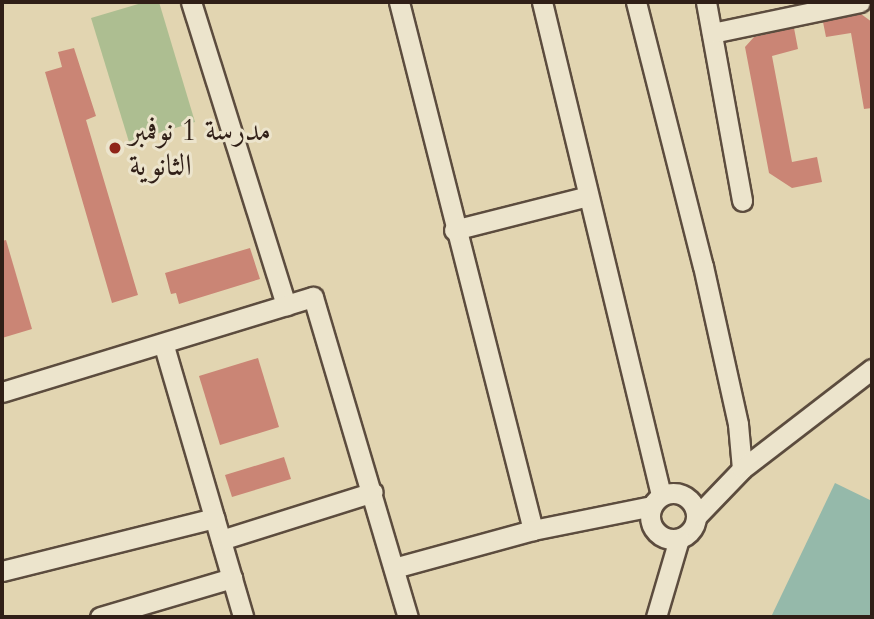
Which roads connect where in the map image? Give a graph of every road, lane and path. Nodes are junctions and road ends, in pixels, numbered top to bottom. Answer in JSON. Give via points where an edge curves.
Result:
{"nodes":[{"id":1,"x":191,"y":2,"type":"edge"},
{"id":2,"x":399,"y":2,"type":"edge"},
{"id":3,"x":542,"y":2,"type":"edge"},
{"id":4,"x":636,"y":2,"type":"edge"},
{"id":5,"x":706,"y":2,"type":"edge"},
{"id":6,"x":860,"y":2,"type":"edge"},
{"id":7,"x":712,"y":33,"type":"junction"},
{"id":8,"x":588,"y":196,"type":"junction"},
{"id":9,"x":742,"y":201,"type":"dead end"},
{"id":10,"x":454,"y":230,"type":"junction"},
{"id":11,"x":286,"y":306,"type":"junction"},
{"id":12,"x":164,"y":346,"type":"junction"},
{"id":13,"x":872,"y":369,"type":"edge"},
{"id":14,"x":2,"y":392,"type":"edge"},
{"id":15,"x":742,"y":469,"type":"junction"},
{"id":16,"x":373,"y":492,"type":"junction"},
{"id":17,"x":663,"y":498,"type":"junction"},
{"id":18,"x":697,"y":516,"type":"junction"},
{"id":19,"x":214,"y":518,"type":"junction"},
{"id":20,"x":533,"y":530,"type":"junction"},
{"id":21,"x":679,"y":539,"type":"junction"},
{"id":22,"x":221,"y":540,"type":"junction"},
{"id":23,"x":394,"y":568,"type":"junction"},
{"id":24,"x":2,"y":570,"type":"edge"},
{"id":25,"x":232,"y":578,"type":"junction"},
{"id":26,"x":100,"y":617,"type":"edge"},
{"id":27,"x":243,"y":617,"type":"edge"},
{"id":28,"x":408,"y":617,"type":"edge"},
{"id":29,"x":656,"y":617,"type":"edge"}],
"edges":[{"from":1,"to":11,"type":"street"},
{"from":2,"to":10,"type":"street"},
{"from":3,"to":8,"type":"street"},
{"from":4,"to":15,"type":"street","via":[[704,266],[738,424]]},
{"from":5,"to":7,"type":"street"},
{"from":6,"to":7,"type":"street"},
{"from":7,"to":9,"type":"street"},
{"from":8,"to":10,"type":"street"},
{"from":8,"to":17,"type":"street"},
{"from":10,"to":20,"type":"street"},
{"from":11,"to":12,"type":"street"},
{"from":11,"to":16,"type":"street","via":[[313,297]]},
{"from":12,"to":14,"type":"street"},
{"from":12,"to":19,"type":"street"},
{"from":13,"to":15,"type":"street"},
{"from":15,"to":17,"type":"street","via":[[698,491]]},
{"from":15,"to":18,"type":"street"},
{"from":16,"to":22,"type":"street"},
{"from":16,"to":23,"type":"street"},
{"from":17,"to":18,"type":"street","via":[[691,500]]},
{"from":17,"to":20,"type":"street"},
{"from":17,"to":21,"type":"street","via":[[650,520],[664,538]]},
{"from":18,"to":21,"type":"street","via":[[693,530]]},
{"from":19,"to":22,"type":"street"},
{"from":19,"to":24,"type":"street"},
{"from":20,"to":23,"type":"street"},
{"from":21,"to":29,"type":"street"},
{"from":22,"to":25,"type":"street"},
{"from":23,"to":28,"type":"street"},
{"from":25,"to":26,"type":"street"},
{"from":25,"to":27,"type":"street"}]}
